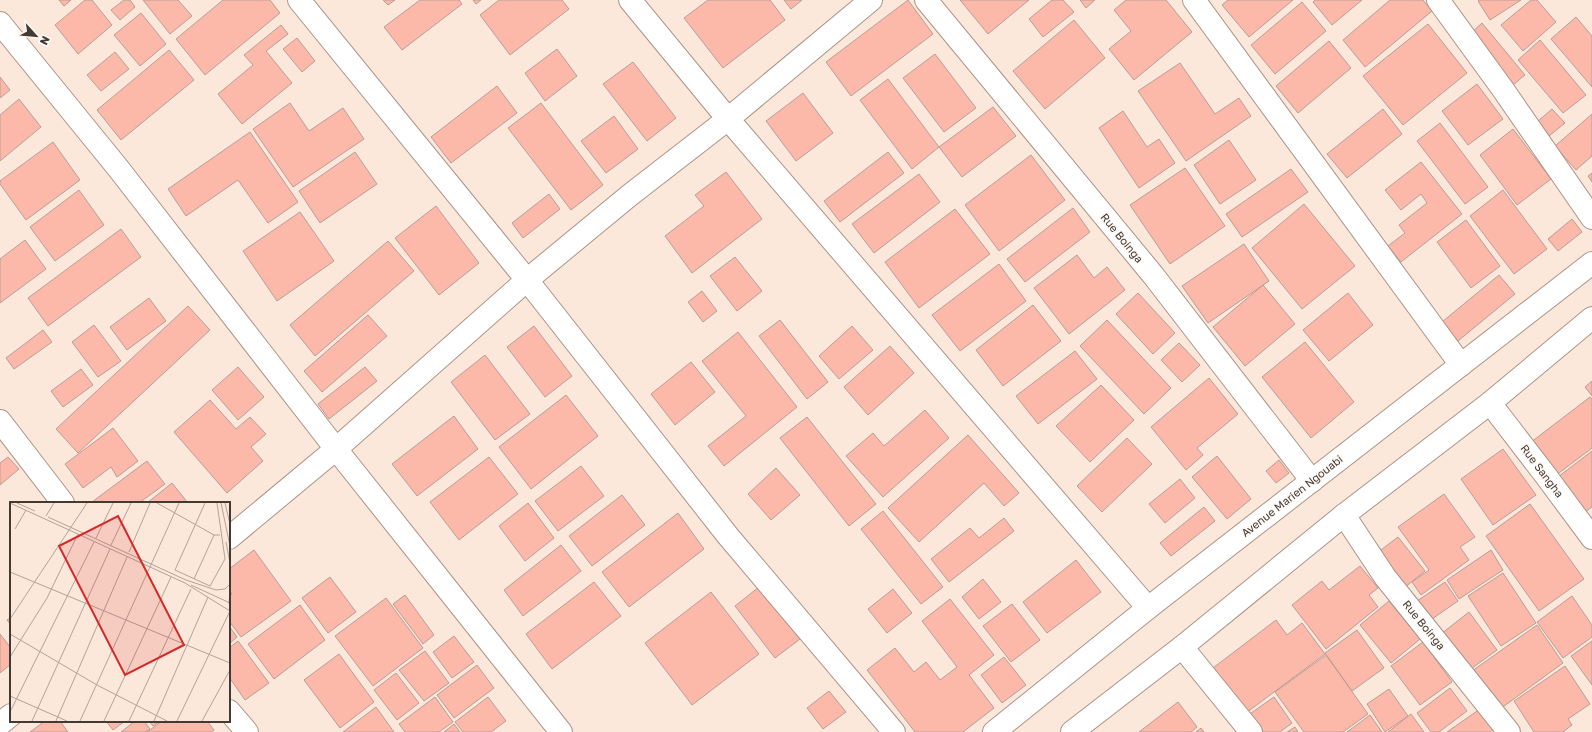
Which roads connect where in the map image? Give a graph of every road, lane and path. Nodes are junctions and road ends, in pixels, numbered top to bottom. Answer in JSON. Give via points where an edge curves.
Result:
{"nodes":[{"id":1,"x":299,"y":0,"type":"edge"},
{"id":2,"x":630,"y":0,"type":"edge"},
{"id":3,"x":871,"y":0,"type":"edge"},
{"id":4,"x":926,"y":0,"type":"edge"},
{"id":5,"x":1194,"y":0,"type":"edge"},
{"id":6,"x":1438,"y":0,"type":"edge"},
{"id":7,"x":0,"y":23,"type":"edge"},
{"id":8,"x":728,"y":119,"type":"junction"},
{"id":9,"x":1592,"y":218,"type":"edge"},
{"id":10,"x":1592,"y":263,"type":"edge"},
{"id":11,"x":527,"y":280,"type":"junction"},
{"id":12,"x":1592,"y":318,"type":"edge"},
{"id":13,"x":1461,"y":365,"type":"junction"},
{"id":14,"x":1490,"y":404,"type":"junction"},
{"id":15,"x":0,"y":421,"type":"edge"},
{"id":16,"x":336,"y":449,"type":"junction"},
{"id":17,"x":1312,"y":481,"type":"junction"},
{"id":18,"x":62,"y":502,"type":"edge"},
{"id":19,"x":1344,"y":515,"type":"junction"},
{"id":20,"x":230,"y":537,"type":"edge"},
{"id":21,"x":1592,"y":538,"type":"edge"},
{"id":22,"x":1148,"y":608,"type":"junction"},
{"id":23,"x":1182,"y":647,"type":"junction"},
{"id":24,"x":230,"y":712,"type":"edge"},
{"id":25,"x":10,"y":716,"type":"edge"},
{"id":26,"x":0,"y":724,"type":"edge"},
{"id":27,"x":246,"y":732,"type":"edge"},
{"id":28,"x":561,"y":732,"type":"edge"},
{"id":29,"x":894,"y":732,"type":"edge"},
{"id":30,"x":994,"y":732,"type":"edge"},
{"id":31,"x":1072,"y":732,"type":"edge"},
{"id":32,"x":1251,"y":732,"type":"edge"},
{"id":33,"x":1509,"y":732,"type":"edge"}],
"edges":[{"from":1,"to":11,"type":"street"},
{"from":2,"to":8,"type":"street"},
{"from":3,"to":8,"type":"street"},
{"from":4,"to":17,"type":"street","name":"Rue Boinga","via":[[1153,276]]},
{"from":5,"to":13,"type":"street"},
{"from":6,"to":9,"type":"street"},
{"from":7,"to":16,"type":"street","via":[[118,168]]},
{"from":8,"to":11,"type":"street"},
{"from":8,"to":22,"type":"street"},
{"from":10,"to":13,"type":"street","name":"Avenue Marien Ngouabi"},
{"from":11,"to":16,"type":"street"},
{"from":11,"to":29,"type":"street","via":[[728,536]]},
{"from":12,"to":14,"type":"street"},
{"from":13,"to":17,"type":"street","name":"Avenue Marien Ngouabi"},
{"from":14,"to":19,"type":"street"},
{"from":14,"to":21,"type":"street","name":"Rue Sangha"},
{"from":15,"to":18,"type":"street"},
{"from":16,"to":20,"type":"street"},
{"from":16,"to":28,"type":"street"},
{"from":17,"to":22,"type":"street","name":"Avenue Marien Ngouabi"},
{"from":19,"to":23,"type":"street"},
{"from":19,"to":33,"type":"street","name":"Rue Boinga","via":[[1385,577]]},
{"from":22,"to":30,"type":"street","name":"Avenue Marien Ngouabi"},
{"from":23,"to":31,"type":"street"},
{"from":23,"to":32,"type":"street"},
{"from":24,"to":27,"type":"street"},
{"from":25,"to":26,"type":"street"}]}
